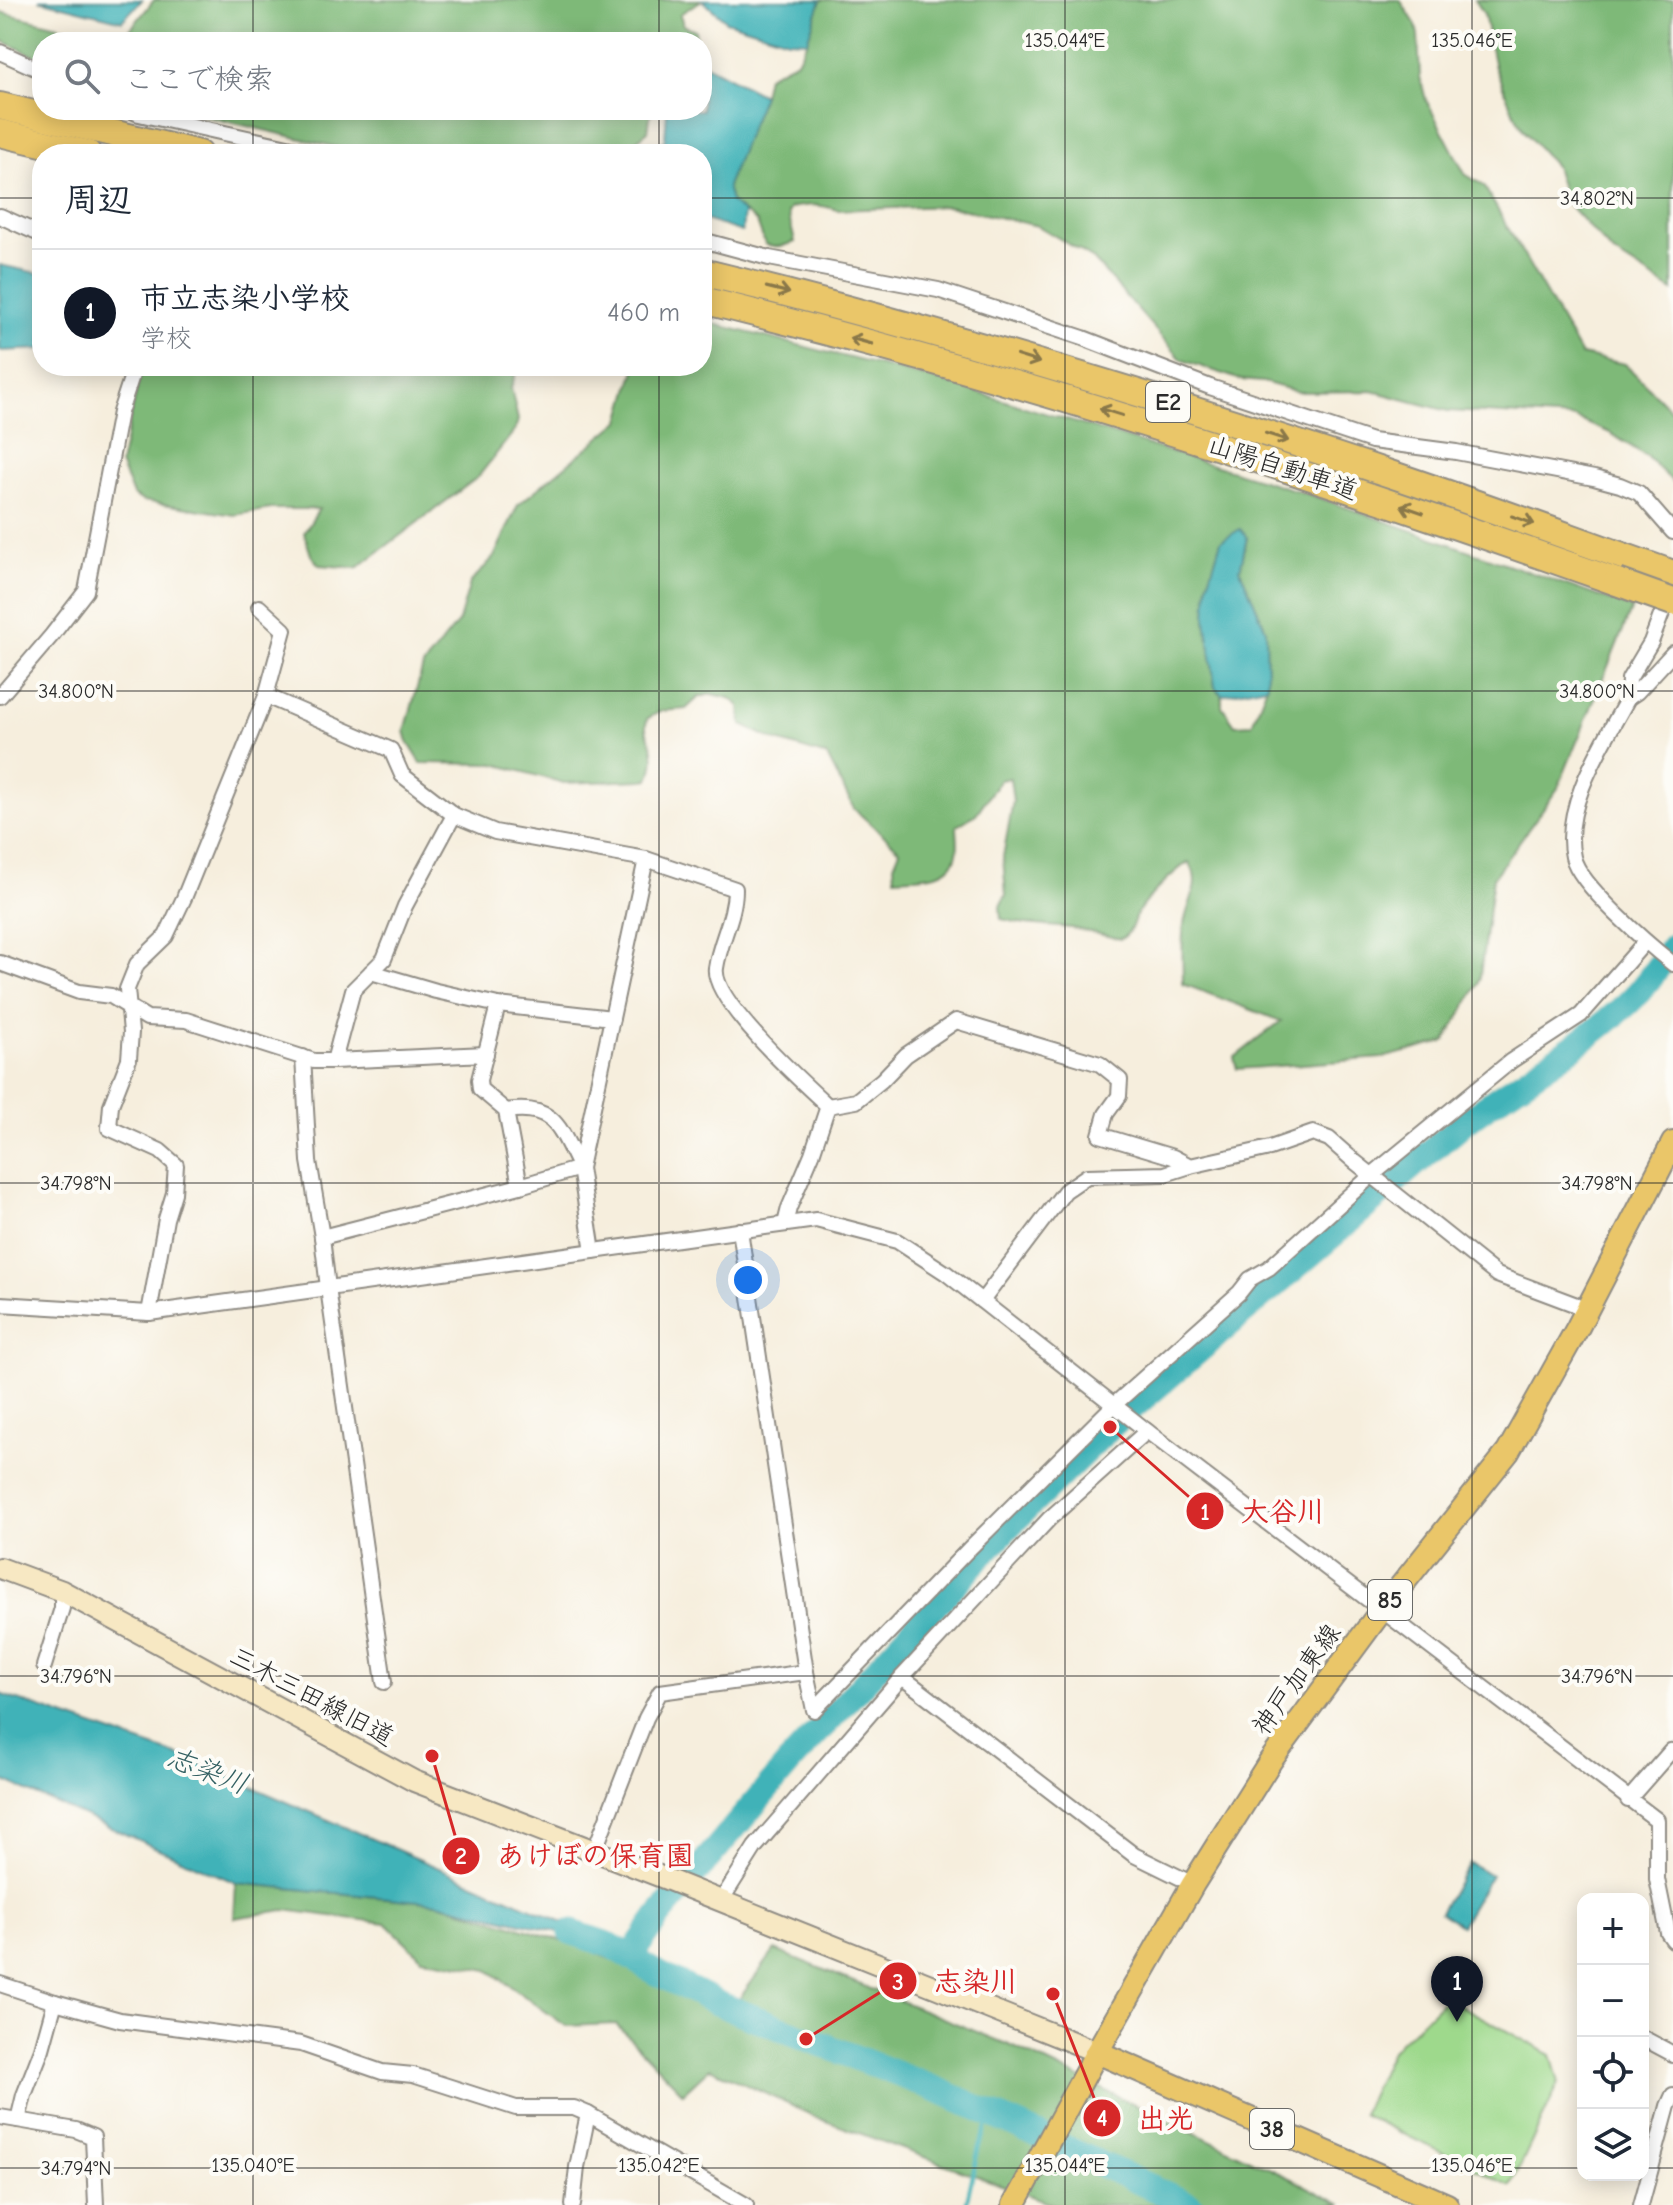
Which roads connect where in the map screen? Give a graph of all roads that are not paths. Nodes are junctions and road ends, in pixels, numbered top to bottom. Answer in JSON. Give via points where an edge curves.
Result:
{"nodes":[{"id":1,"x":0,"y":52,"type":"edge"},
{"id":2,"x":32,"y":66,"type":"edge"},
{"id":3,"x":0,"y":106,"type":"edge"},
{"id":4,"x":32,"y":114,"type":"edge"},
{"id":5,"x":58,"y":120,"type":"edge"},
{"id":6,"x":166,"y":120,"type":"edge"},
{"id":7,"x":0,"y":133,"type":"edge"},
{"id":8,"x":46,"y":144,"type":"edge"},
{"id":9,"x":158,"y":144,"type":"edge"},
{"id":10,"x":274,"y":144,"type":"edge"},
{"id":11,"x":0,"y":216,"type":"edge"},
{"id":12,"x":32,"y":230,"type":"edge"},
{"id":13,"x":712,"y":243,"type":"edge"},
{"id":14,"x":712,"y":274,"type":"edge"},
{"id":15,"x":712,"y":302,"type":"edge"},
{"id":16,"x":132,"y":376,"type":"edge"},
{"id":17,"x":1673,"y":532,"type":"edge"},
{"id":18,"x":1673,"y":574,"type":"edge"},
{"id":19,"x":1673,"y":584,"type":"edge"},
{"id":20,"x":1673,"y":602,"type":"edge"},
{"id":21,"x":259,"y":607,"type":"dead end"},
{"id":22,"x":1673,"y":653,"type":"edge"},
{"id":23,"x":0,"y":696,"type":"edge"},
{"id":24,"x":266,"y":696,"type":"junction"},
{"id":25,"x":1628,"y":698,"type":"junction"},
{"id":26,"x":454,"y":815,"type":"junction"},
{"id":27,"x":646,"y":859,"type":"junction"},
{"id":28,"x":1650,"y":946,"type":"junction"},
{"id":29,"x":0,"y":963,"type":"edge"},
{"id":30,"x":1673,"y":964,"type":"edge"},
{"id":31,"x":371,"y":972,"type":"junction"},
{"id":32,"x":498,"y":1005,"type":"junction"},
{"id":33,"x":129,"y":1007,"type":"junction"},
{"id":34,"x":612,"y":1018,"type":"junction"},
{"id":35,"x":486,"y":1054,"type":"junction"},
{"id":36,"x":303,"y":1057,"type":"junction"},
{"id":37,"x":334,"y":1061,"type":"junction"},
{"id":38,"x":828,"y":1106,"type":"junction"},
{"id":39,"x":506,"y":1111,"type":"junction"},
{"id":40,"x":1673,"y":1143,"type":"edge"},
{"id":41,"x":1190,"y":1166,"type":"junction"},
{"id":42,"x":580,"y":1168,"type":"junction"},
{"id":43,"x":1374,"y":1177,"type":"junction"},
{"id":44,"x":520,"y":1186,"type":"junction"},
{"id":45,"x":785,"y":1224,"type":"junction"},
{"id":46,"x":740,"y":1230,"type":"junction"},
{"id":47,"x":322,"y":1237,"type":"junction"},
{"id":48,"x":593,"y":1251,"type":"junction"},
{"id":49,"x":328,"y":1288,"type":"junction"},
{"id":50,"x":982,"y":1301,"type":"junction"},
{"id":51,"x":0,"y":1304,"type":"edge"},
{"id":52,"x":149,"y":1313,"type":"junction"},
{"id":53,"x":1586,"y":1313,"type":"junction"},
{"id":54,"x":1115,"y":1404,"type":"junction"},
{"id":55,"x":1147,"y":1431,"type":"junction"},
{"id":56,"x":0,"y":1568,"type":"edge"},
{"id":57,"x":62,"y":1591,"type":"junction"},
{"id":58,"x":1381,"y":1611,"type":"junction"},
{"id":59,"x":44,"y":1666,"type":"dead end"},
{"id":60,"x":806,"y":1672,"type":"junction"},
{"id":61,"x":902,"y":1677,"type":"junction"},
{"id":62,"x":384,"y":1682,"type":"dead end"},
{"id":63,"x":1673,"y":1752,"type":"edge"},
{"id":64,"x":1628,"y":1800,"type":"junction"},
{"id":65,"x":594,"y":1852,"type":"junction"},
{"id":66,"x":1193,"y":1884,"type":"junction"},
{"id":67,"x":721,"y":1901,"type":"junction"},
{"id":68,"x":1673,"y":1940,"type":"edge"},
{"id":69,"x":0,"y":1984,"type":"edge"},
{"id":70,"x":55,"y":2002,"type":"junction"},
{"id":71,"x":1649,"y":2041,"type":"edge"},
{"id":72,"x":1097,"y":2052,"type":"junction"},
{"id":73,"x":1673,"y":2054,"type":"edge"},
{"id":74,"x":1673,"y":2095,"type":"edge"},
{"id":75,"x":588,"y":2114,"type":"junction"},
{"id":76,"x":0,"y":2117,"type":"edge"},
{"id":77,"x":18,"y":2120,"type":"junction"},
{"id":78,"x":96,"y":2205,"type":"edge"},
{"id":79,"x":573,"y":2205,"type":"edge"},
{"id":80,"x":746,"y":2205,"type":"edge"},
{"id":81,"x":1016,"y":2205,"type":"edge"},
{"id":82,"x":1447,"y":2205,"type":"edge"},
{"id":83,"x":1641,"y":2205,"type":"edge"}],
"edges":[{"from":1,"to":2,"type":"street"},
{"from":3,"to":4,"type":"highway"},
{"from":5,"to":9,"type":"highway"},
{"from":6,"to":10,"type":"street"},
{"from":7,"to":8,"type":"highway"},
{"from":11,"to":12,"type":"street"},
{"from":13,"to":17,"type":"street","via":[[938,290],[1372,441],[1620,485],[1639,493]]},
{"from":14,"to":18,"type":"highway","name":"山陽自動車道","number":"E2","one_way":true,"via":[[975,344],[1191,409]]},
{"from":20,"to":15,"type":"highway","name":"山陽自動車道","number":"E2","one_way":true,"bridge":true,"via":[[1184,434]]},
{"from":16,"to":23,"type":"street","via":[[86,591]]},
{"from":19,"to":25,"type":"street","via":[[1651,642],[1629,679]]},
{"from":21,"to":24,"type":"street","via":[[284,630]]},
{"from":22,"to":25,"type":"street"},
{"from":24,"to":26,"type":"street","via":[[391,750],[402,775]]},
{"from":24,"to":33,"type":"street","via":[[166,936],[137,964],[127,989]]},
{"from":25,"to":28,"type":"street","via":[[1582,788],[1571,840],[1573,860],[1587,882]]},
{"from":26,"to":27,"type":"street","via":[[495,832]]},
{"from":26,"to":31,"type":"street","via":[[405,906],[384,959]]},
{"from":27,"to":34,"type":"street"},
{"from":27,"to":38,"type":"street","via":[[735,889],[717,983],[758,1037]]},
{"from":28,"to":30,"type":"street"},
{"from":28,"to":43,"type":"street","via":[[1581,1015],[1511,1061]]},
{"from":29,"to":33,"type":"street","via":[[79,992],[111,996]]},
{"from":31,"to":32,"type":"street"},
{"from":31,"to":37,"type":"street","via":[[353,990]]},
{"from":32,"to":34,"type":"street"},
{"from":32,"to":35,"type":"street"},
{"from":33,"to":36,"type":"street","via":[[147,1018],[186,1020]]},
{"from":33,"to":52,"type":"street","via":[[129,1059],[111,1105],[109,1128],[160,1151],[176,1165]]},
{"from":34,"to":42,"type":"street"},
{"from":35,"to":37,"type":"street"},
{"from":35,"to":39,"type":"street","via":[[480,1089]]},
{"from":36,"to":37,"type":"street"},
{"from":36,"to":47,"type":"street","via":[[309,1161]]},
{"from":38,"to":41,"type":"street","via":[[856,1101],[906,1055],[956,1021],[1100,1064],[1120,1080],[1119,1096],[1100,1135]]},
{"from":38,"to":45,"type":"street"},
{"from":39,"to":42,"type":"street","via":[[524,1108],[551,1117]]},
{"from":39,"to":44,"type":"street"},
{"from":40,"to":53,"type":"main road","name":"神戸加東線","number":"85"},
{"from":41,"to":43,"type":"street","via":[[1313,1133],[1329,1139]]},
{"from":41,"to":50,"type":"street","via":[[1165,1174],[1087,1176],[1065,1191]]},
{"from":42,"to":44,"type":"street"},
{"from":42,"to":48,"type":"street"},
{"from":43,"to":53,"type":"street","via":[[1497,1275]]},
{"from":43,"to":54,"type":"street","via":[[1250,1279]]},
{"from":44,"to":47,"type":"street"},
{"from":45,"to":46,"type":"street"},
{"from":45,"to":50,"type":"street","via":[[816,1220],[897,1241]]},
{"from":46,"to":48,"type":"street"},
{"from":46,"to":60,"type":"street"},
{"from":47,"to":49,"type":"street"},
{"from":48,"to":49,"type":"street"},
{"from":49,"to":52,"type":"street"},
{"from":49,"to":62,"type":"street"},
{"from":50,"to":54,"type":"street"},
{"from":51,"to":52,"type":"street"},
{"from":53,"to":58,"type":"main road","name":"神戸加東線","number":"85","via":[[1508,1452]]},
{"from":54,"to":55,"type":"street"},
{"from":54,"to":60,"type":"street","via":[[814,1710]]},
{"from":55,"to":58,"type":"street"},
{"from":55,"to":61,"type":"street","via":[[1049,1519]]},
{"from":56,"to":57,"type":"street","name":"三木三田線旧道"},
{"from":57,"to":59,"type":"street"},
{"from":57,"to":65,"type":"street","name":"三木三田線旧道","via":[[414,1781]]},
{"from":58,"to":64,"type":"street"},
{"from":58,"to":66,"type":"main road","name":"神戸加東線","number":"85","via":[[1271,1760]]},
{"from":60,"to":65,"type":"street","via":[[660,1692]]},
{"from":61,"to":66,"type":"street","via":[[1134,1855]]},
{"from":61,"to":67,"type":"street","via":[[755,1847]]},
{"from":63,"to":64,"type":"street"},
{"from":64,"to":68,"type":"street","via":[[1657,1820],[1657,1879]]},
{"from":65,"to":67,"type":"street","name":"三木三田線旧道"},
{"from":66,"to":72,"type":"main road","name":"神戸加東線","number":"85"},
{"from":67,"to":72,"type":"street","name":"三木三田線旧道"},
{"from":69,"to":70,"type":"street"},
{"from":70,"to":75,"type":"street","via":[[120,2020],[301,2044],[516,2108],[574,2108]]},
{"from":70,"to":77,"type":"street"},
{"from":71,"to":73,"type":"street"},
{"from":72,"to":81,"type":"main road","name":"神戸加東線"},
{"from":72,"to":82,"type":"main road","number":"38"},
{"from":74,"to":83,"type":"street"},
{"from":75,"to":79,"type":"street"},
{"from":75,"to":80,"type":"street"},
{"from":76,"to":77,"type":"street"},
{"from":77,"to":78,"type":"street","via":[[93,2137]]}]}
